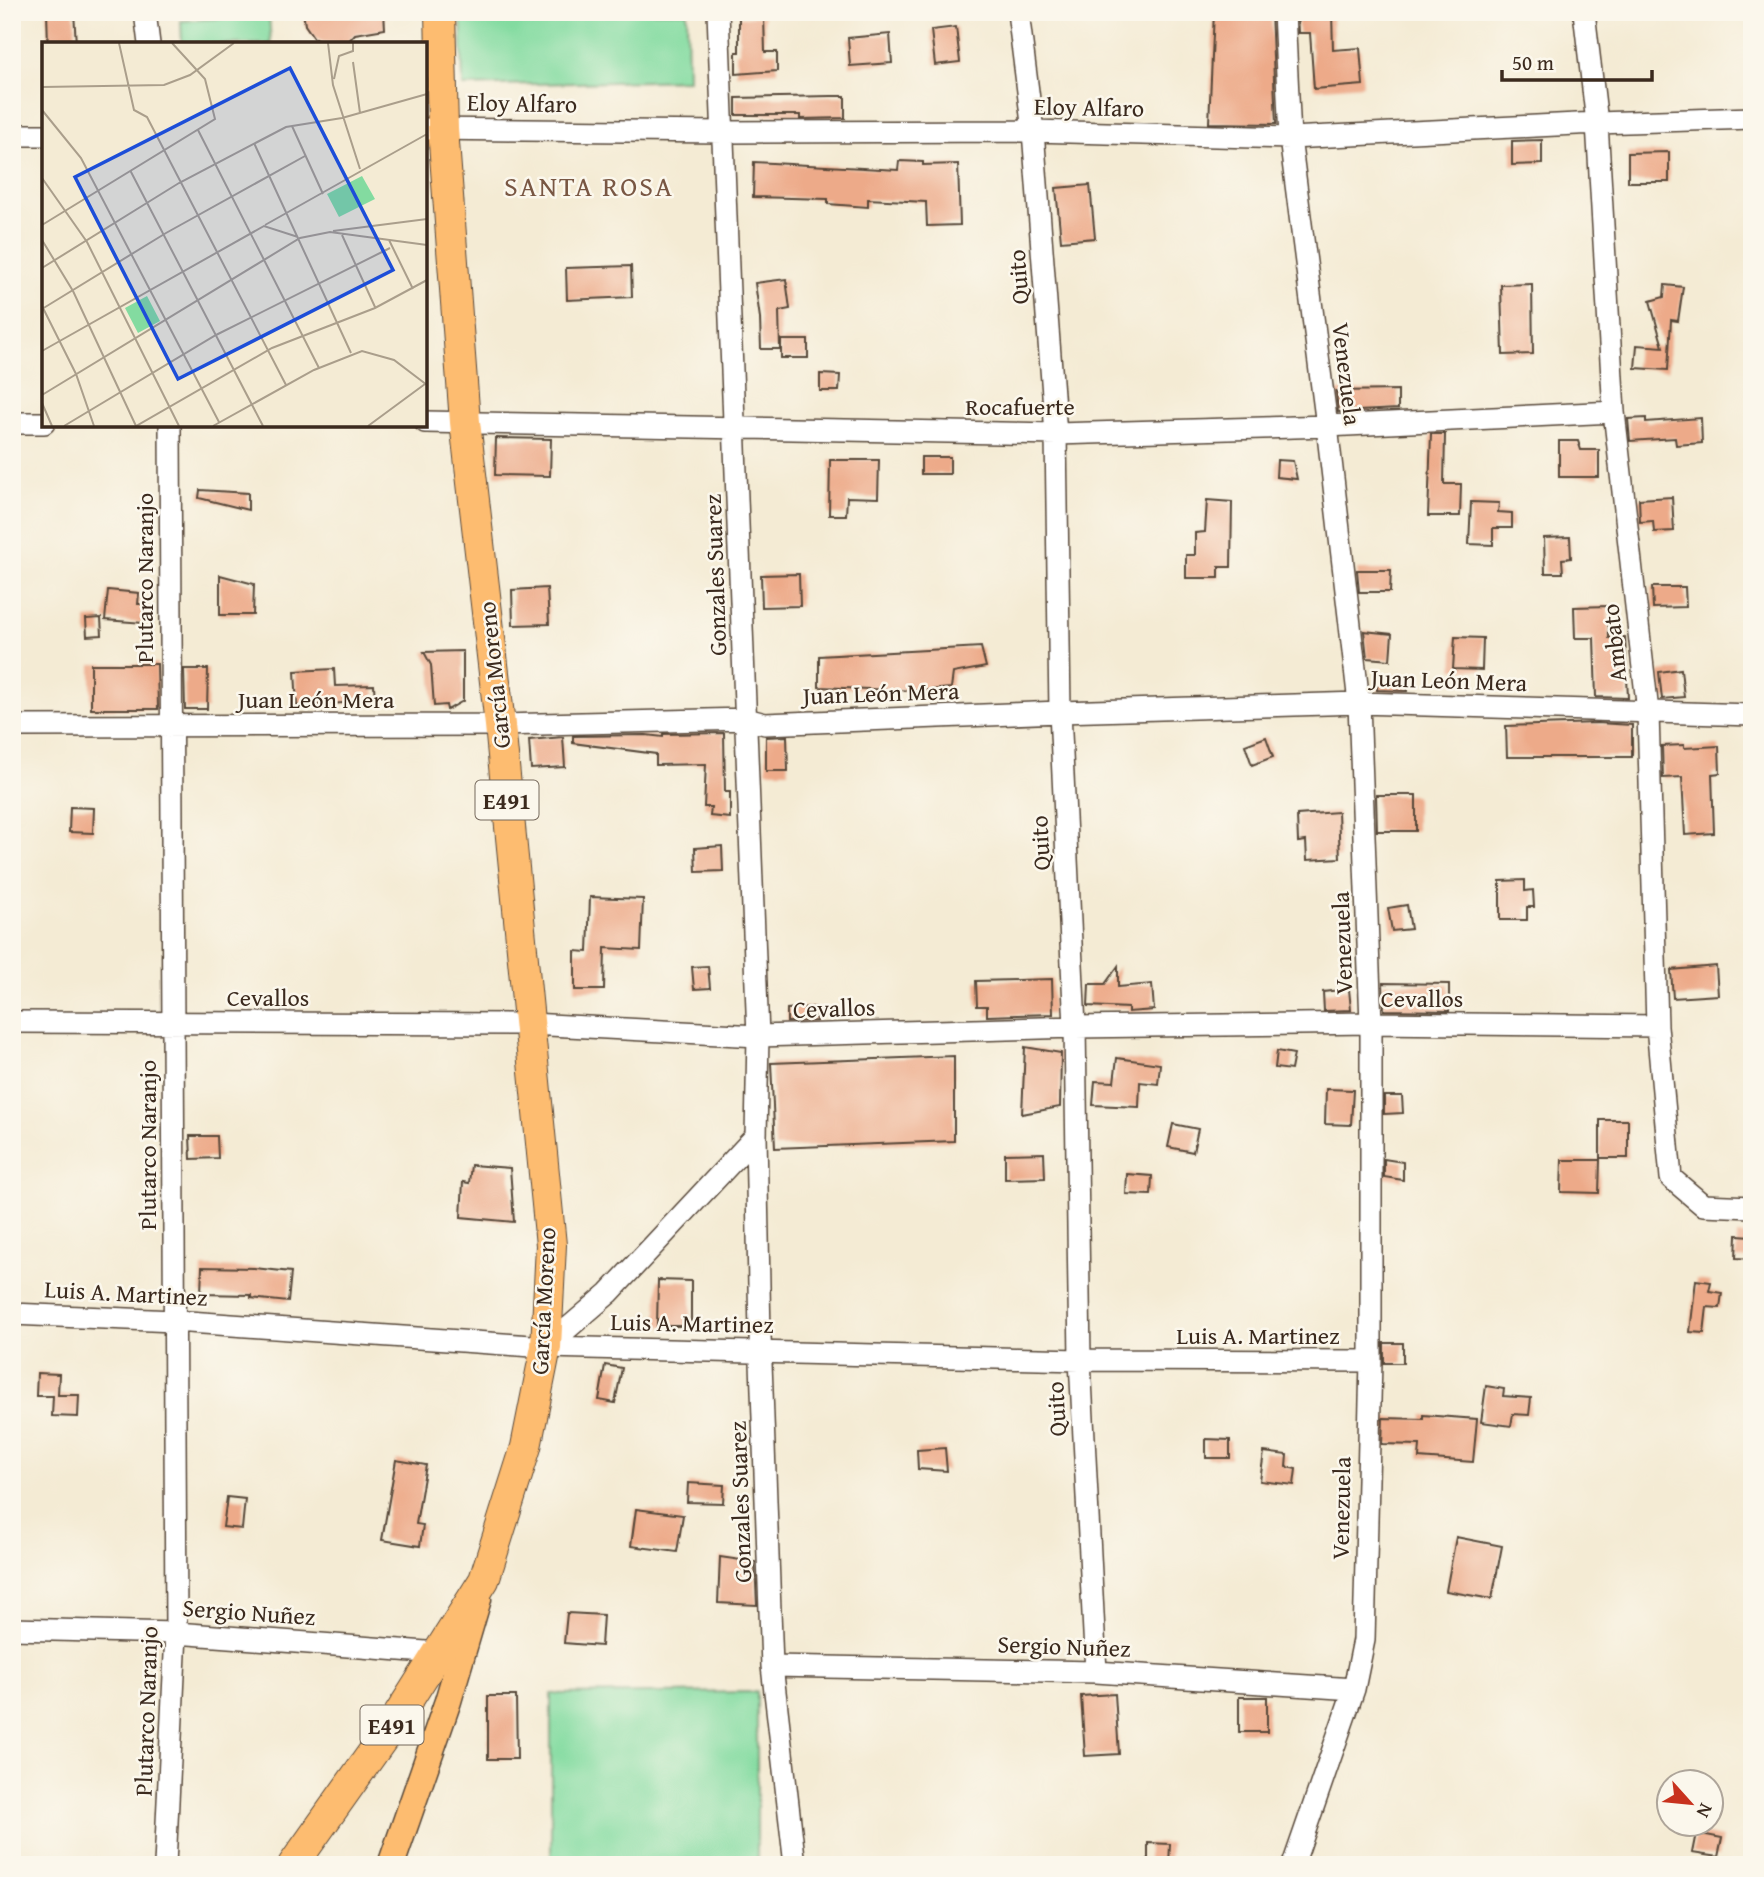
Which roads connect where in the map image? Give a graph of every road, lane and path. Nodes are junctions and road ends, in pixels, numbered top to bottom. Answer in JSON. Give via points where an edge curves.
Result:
{"nodes":[{"id":1,"x":145,"y":12,"type":"edge"},
{"id":2,"x":440,"y":12,"type":"edge"},
{"id":3,"x":718,"y":12,"type":"edge"},
{"id":4,"x":1018,"y":12,"type":"edge"},
{"id":5,"x":1283,"y":12,"type":"edge"},
{"id":6,"x":1584,"y":12,"type":"edge"},
{"id":7,"x":149,"y":42,"type":"edge"},
{"id":8,"x":1752,"y":118,"type":"edge"},
{"id":9,"x":1597,"y":123,"type":"junction"},
{"id":10,"x":434,"y":129,"type":"edge"},
{"id":11,"x":1033,"y":131,"type":"junction"},
{"id":12,"x":724,"y":132,"type":"junction"},
{"id":13,"x":12,"y":135,"type":"edge"},
{"id":14,"x":42,"y":135,"type":"edge"},
{"id":15,"x":1290,"y":138,"type":"junction"},
{"id":16,"x":1614,"y":412,"type":"junction"},
{"id":17,"x":427,"y":422,"type":"edge"},
{"id":18,"x":465,"y":422,"type":"junction"},
{"id":19,"x":12,"y":423,"type":"edge"},
{"id":20,"x":42,"y":423,"type":"edge"},
{"id":21,"x":1327,"y":426,"type":"junction"},
{"id":22,"x":170,"y":427,"type":"edge"},
{"id":23,"x":736,"y":429,"type":"junction"},
{"id":24,"x":1056,"y":434,"type":"junction"},
{"id":25,"x":1359,"y":704,"type":"junction"},
{"id":26,"x":1060,"y":712,"type":"junction"},
{"id":27,"x":1648,"y":712,"type":"junction"},
{"id":28,"x":1752,"y":715,"type":"edge"},
{"id":29,"x":746,"y":719,"type":"junction"},
{"id":30,"x":500,"y":725,"type":"junction"},
{"id":31,"x":12,"y":726,"type":"edge"},
{"id":32,"x":171,"y":726,"type":"junction"},
{"id":33,"x":12,"y":1022,"type":"edge"},
{"id":34,"x":173,"y":1023,"type":"junction"},
{"id":35,"x":1371,"y":1023,"type":"junction"},
{"id":36,"x":530,"y":1024,"type":"junction"},
{"id":37,"x":1657,"y":1026,"type":"junction"},
{"id":38,"x":1075,"y":1027,"type":"junction"},
{"id":39,"x":758,"y":1036,"type":"junction"},
{"id":40,"x":756,"y":1136,"type":"junction"},
{"id":41,"x":1752,"y":1207,"type":"edge"},
{"id":42,"x":12,"y":1314,"type":"edge"},
{"id":43,"x":174,"y":1321,"type":"junction"},
{"id":44,"x":546,"y":1347,"type":"junction"},
{"id":45,"x":761,"y":1351,"type":"junction"},
{"id":46,"x":1080,"y":1360,"type":"junction"},
{"id":47,"x":1371,"y":1362,"type":"junction"},
{"id":48,"x":484,"y":1580,"type":"junction"},
{"id":49,"x":12,"y":1629,"type":"edge"},
{"id":50,"x":176,"y":1633,"type":"junction"},
{"id":51,"x":439,"y":1653,"type":"junction"},
{"id":52,"x":772,"y":1666,"type":"junction"},
{"id":53,"x":1096,"y":1672,"type":"junction"},
{"id":54,"x":1354,"y":1689,"type":"junction"},
{"id":55,"x":166,"y":1865,"type":"edge"},
{"id":56,"x":293,"y":1865,"type":"edge"},
{"id":57,"x":391,"y":1865,"type":"edge"},
{"id":58,"x":795,"y":1865,"type":"edge"},
{"id":59,"x":1293,"y":1865,"type":"edge"}],
"edges":[{"from":1,"to":7,"type":"street"},
{"from":2,"to":10,"type":"highway","name":"García Moreno","number":"E491"},
{"from":3,"to":12,"type":"street","name":"Gonzales Suarez"},
{"from":4,"to":11,"type":"street","name":"Quito"},
{"from":5,"to":15,"type":"street","name":"Venezuela"},
{"from":6,"to":9,"type":"street","name":"Ambato"},
{"from":8,"to":9,"type":"street","name":"Eloy Alfaro"},
{"from":9,"to":15,"type":"street","name":"Eloy Alfaro"},
{"from":9,"to":16,"type":"street","name":"Ambato"},
{"from":10,"to":12,"type":"street","name":"Eloy Alfaro"},
{"from":10,"to":18,"type":"highway","name":"García Moreno","number":"E491"},
{"from":11,"to":12,"type":"street","name":"Eloy Alfaro"},
{"from":11,"to":15,"type":"street","name":"Eloy Alfaro"},
{"from":11,"to":24,"type":"street","name":"Quito"},
{"from":12,"to":23,"type":"street","name":"Gonzales Suarez"},
{"from":13,"to":14,"type":"street"},
{"from":15,"to":21,"type":"street","name":"Venezuela"},
{"from":16,"to":21,"type":"street","name":"Rocafuerte"},
{"from":16,"to":27,"type":"street","name":"Ambato"},
{"from":17,"to":18,"type":"street","name":"Rocafuerte"},
{"from":18,"to":23,"type":"street","name":"Rocafuerte"},
{"from":18,"to":30,"type":"highway","name":"García Moreno","number":"E491"},
{"from":19,"to":20,"type":"street"},
{"from":21,"to":24,"type":"street","name":"Rocafuerte"},
{"from":21,"to":25,"type":"street","name":"Venezuela"},
{"from":22,"to":32,"type":"street","name":"Plutarco Naranjo"},
{"from":23,"to":24,"type":"street","name":"Rocafuerte"},
{"from":23,"to":29,"type":"street","name":"Gonzales Suarez"},
{"from":24,"to":26,"type":"street","name":"Quito"},
{"from":25,"to":26,"type":"street","name":"Juan León Mera"},
{"from":25,"to":27,"type":"street","name":"Juan León Mera"},
{"from":25,"to":35,"type":"street","name":"Venezuela"},
{"from":26,"to":29,"type":"street","name":"Juan León Mera","via":[[765,724]]},
{"from":26,"to":38,"type":"street","name":"Quito"},
{"from":27,"to":28,"type":"street","name":"Juan León Mera"},
{"from":27,"to":37,"type":"street","name":"Ambato"},
{"from":29,"to":30,"type":"street","name":"Juan León Mera"},
{"from":29,"to":39,"type":"street","name":"Gonzales Suarez"},
{"from":30,"to":32,"type":"street","name":"Juan León Mera"},
{"from":30,"to":36,"type":"highway","name":"García Moreno","number":"E491"},
{"from":31,"to":32,"type":"street","name":"Juan León Mera"},
{"from":32,"to":34,"type":"street","name":"Plutarco Naranjo"},
{"from":33,"to":34,"type":"street","name":"Cevallos"},
{"from":34,"to":36,"type":"street","name":"Cevallos"},
{"from":34,"to":43,"type":"street","name":"Plutarco Naranjo"},
{"from":35,"to":37,"type":"street","name":"Cevallos"},
{"from":35,"to":38,"type":"street","name":"Cevallos"},
{"from":35,"to":47,"type":"street","name":"Venezuela"},
{"from":36,"to":39,"type":"street","name":"Cevallos"},
{"from":36,"to":44,"type":"highway","name":"García Moreno","number":"E491","via":[[551,1245]]},
{"from":37,"to":41,"type":"street","name":"Ambato","via":[[1671,1178],[1703,1205]]},
{"from":38,"to":39,"type":"street","name":"Cevallos"},
{"from":38,"to":46,"type":"street","name":"Quito"},
{"from":39,"to":40,"type":"street","name":"Gonzales Suarez"},
{"from":40,"to":44,"type":"street","via":[[609,1293]]},
{"from":40,"to":45,"type":"street","name":"Gonzales Suarez"},
{"from":42,"to":43,"type":"street","name":"Luis A. Martinez"},
{"from":43,"to":44,"type":"street","name":"Luis A. Martinez"},
{"from":43,"to":50,"type":"street","name":"Plutarco Naranjo"},
{"from":44,"to":45,"type":"street","name":"Luis A. Martinez"},
{"from":44,"to":48,"type":"highway","name":"García Moreno","number":"E491","via":[[526,1447]]},
{"from":45,"to":46,"type":"street","name":"Luis A. Martinez"},
{"from":45,"to":52,"type":"street","name":"Gonzales Suarez"},
{"from":46,"to":47,"type":"street","name":"Luis A. Martinez"},
{"from":46,"to":53,"type":"street","name":"Quito"},
{"from":47,"to":54,"type":"street","name":"Venezuela","via":[[1364,1640]]},
{"from":48,"to":51,"type":"highway","number":"E491"},
{"from":48,"to":57,"type":"main road"},
{"from":49,"to":50,"type":"street","name":"Sergio Nuñez"},
{"from":50,"to":51,"type":"street","name":"Sergio Nuñez"},
{"from":50,"to":55,"type":"street","name":"Plutarco Naranjo"},
{"from":51,"to":56,"type":"highway","number":"E491"},
{"from":52,"to":53,"type":"street","name":"Sergio Nuñez"},
{"from":52,"to":58,"type":"street","name":"Gonzales Suarez"},
{"from":53,"to":54,"type":"street","name":"Sergio Nuñez"},
{"from":54,"to":59,"type":"street","name":"Venezuela"}]}
